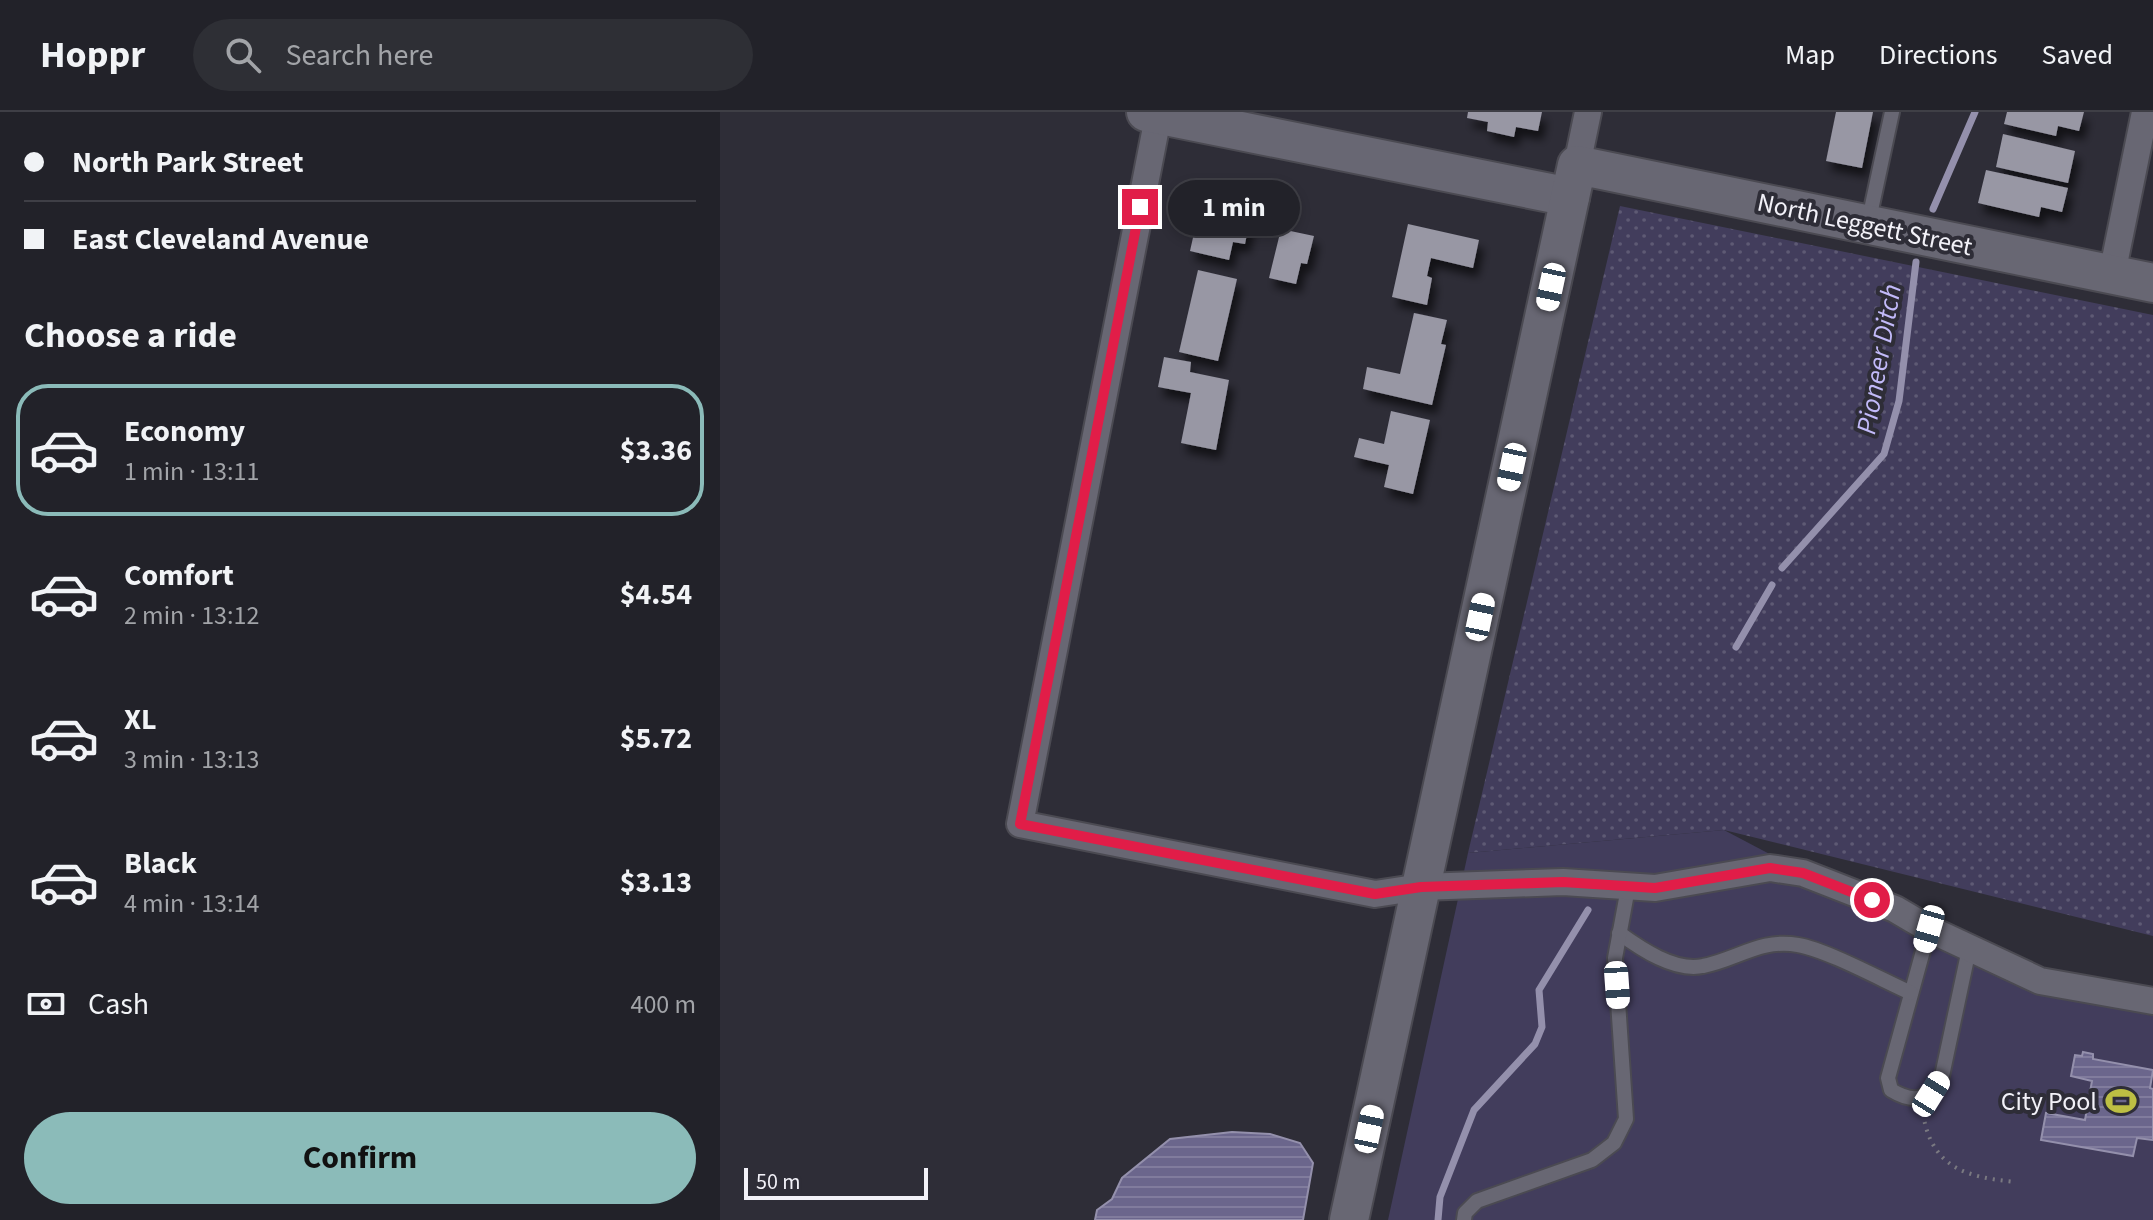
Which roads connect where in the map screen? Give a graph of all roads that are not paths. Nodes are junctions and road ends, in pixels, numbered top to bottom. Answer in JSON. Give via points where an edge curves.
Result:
{"nodes":[{"id":1,"x":1588,"y":112,"type":"edge"},
{"id":2,"x":1892,"y":112,"type":"edge"},
{"id":3,"x":2145,"y":112,"type":"edge"},
{"id":4,"x":1154,"y":113,"type":"edge"},
{"id":5,"x":1574,"y":181,"type":"junction"},
{"id":6,"x":1868,"y":224,"type":"junction"},
{"id":7,"x":2112,"y":274,"type":"junction"},
{"id":8,"x":2153,"y":283,"type":"edge"},
{"id":9,"x":1421,"y":887,"type":"junction"},
{"id":10,"x":1628,"y":888,"type":"junction"},
{"id":11,"x":1929,"y":929,"type":"junction"},
{"id":12,"x":1619,"y":933,"type":"junction"},
{"id":13,"x":1969,"y":949,"type":"junction"},
{"id":14,"x":1911,"y":993,"type":"junction"},
{"id":15,"x":2153,"y":1001,"type":"edge"},
{"id":16,"x":1349,"y":1220,"type":"edge"},
{"id":17,"x":1464,"y":1220,"type":"edge"}],
"edges":[{"from":1,"to":5,"type":"street"},
{"from":2,"to":6,"type":"lane"},
{"from":3,"to":7,"type":"street"},
{"from":4,"to":5,"type":"street","name":"North Leggett Street"},
{"from":4,"to":9,"type":"street","via":[[1020,824],[1375,894]]},
{"from":5,"to":6,"type":"street","name":"North Leggett Street"},
{"from":5,"to":9,"type":"street"},
{"from":6,"to":7,"type":"street","name":"North Leggett Street"},
{"from":7,"to":8,"type":"street","name":"North Leggett Street"},
{"from":9,"to":10,"type":"street","via":[[1563,882]]},
{"from":9,"to":16,"type":"street"},
{"from":10,"to":11,"type":"street","via":[[1770,868],[1803,873],[1895,909]]},
{"from":10,"to":12,"type":"lane"},
{"from":11,"to":13,"type":"street"},
{"from":11,"to":14,"type":"lane"},
{"from":12,"to":14,"type":"lane","via":[[1642,950],[1685,966],[1703,967],[1775,943],[1799,945]]},
{"from":12,"to":17,"type":"lane","via":[[1615,958],[1626,1119],[1614,1143],[1592,1160],[1477,1201]]},
{"from":13,"to":14,"type":"lane","via":[[1942,1076],[1931,1094],[1920,1100],[1891,1090],[1888,1078]]},
{"from":13,"to":15,"type":"street","via":[[2040,981]]}]}
